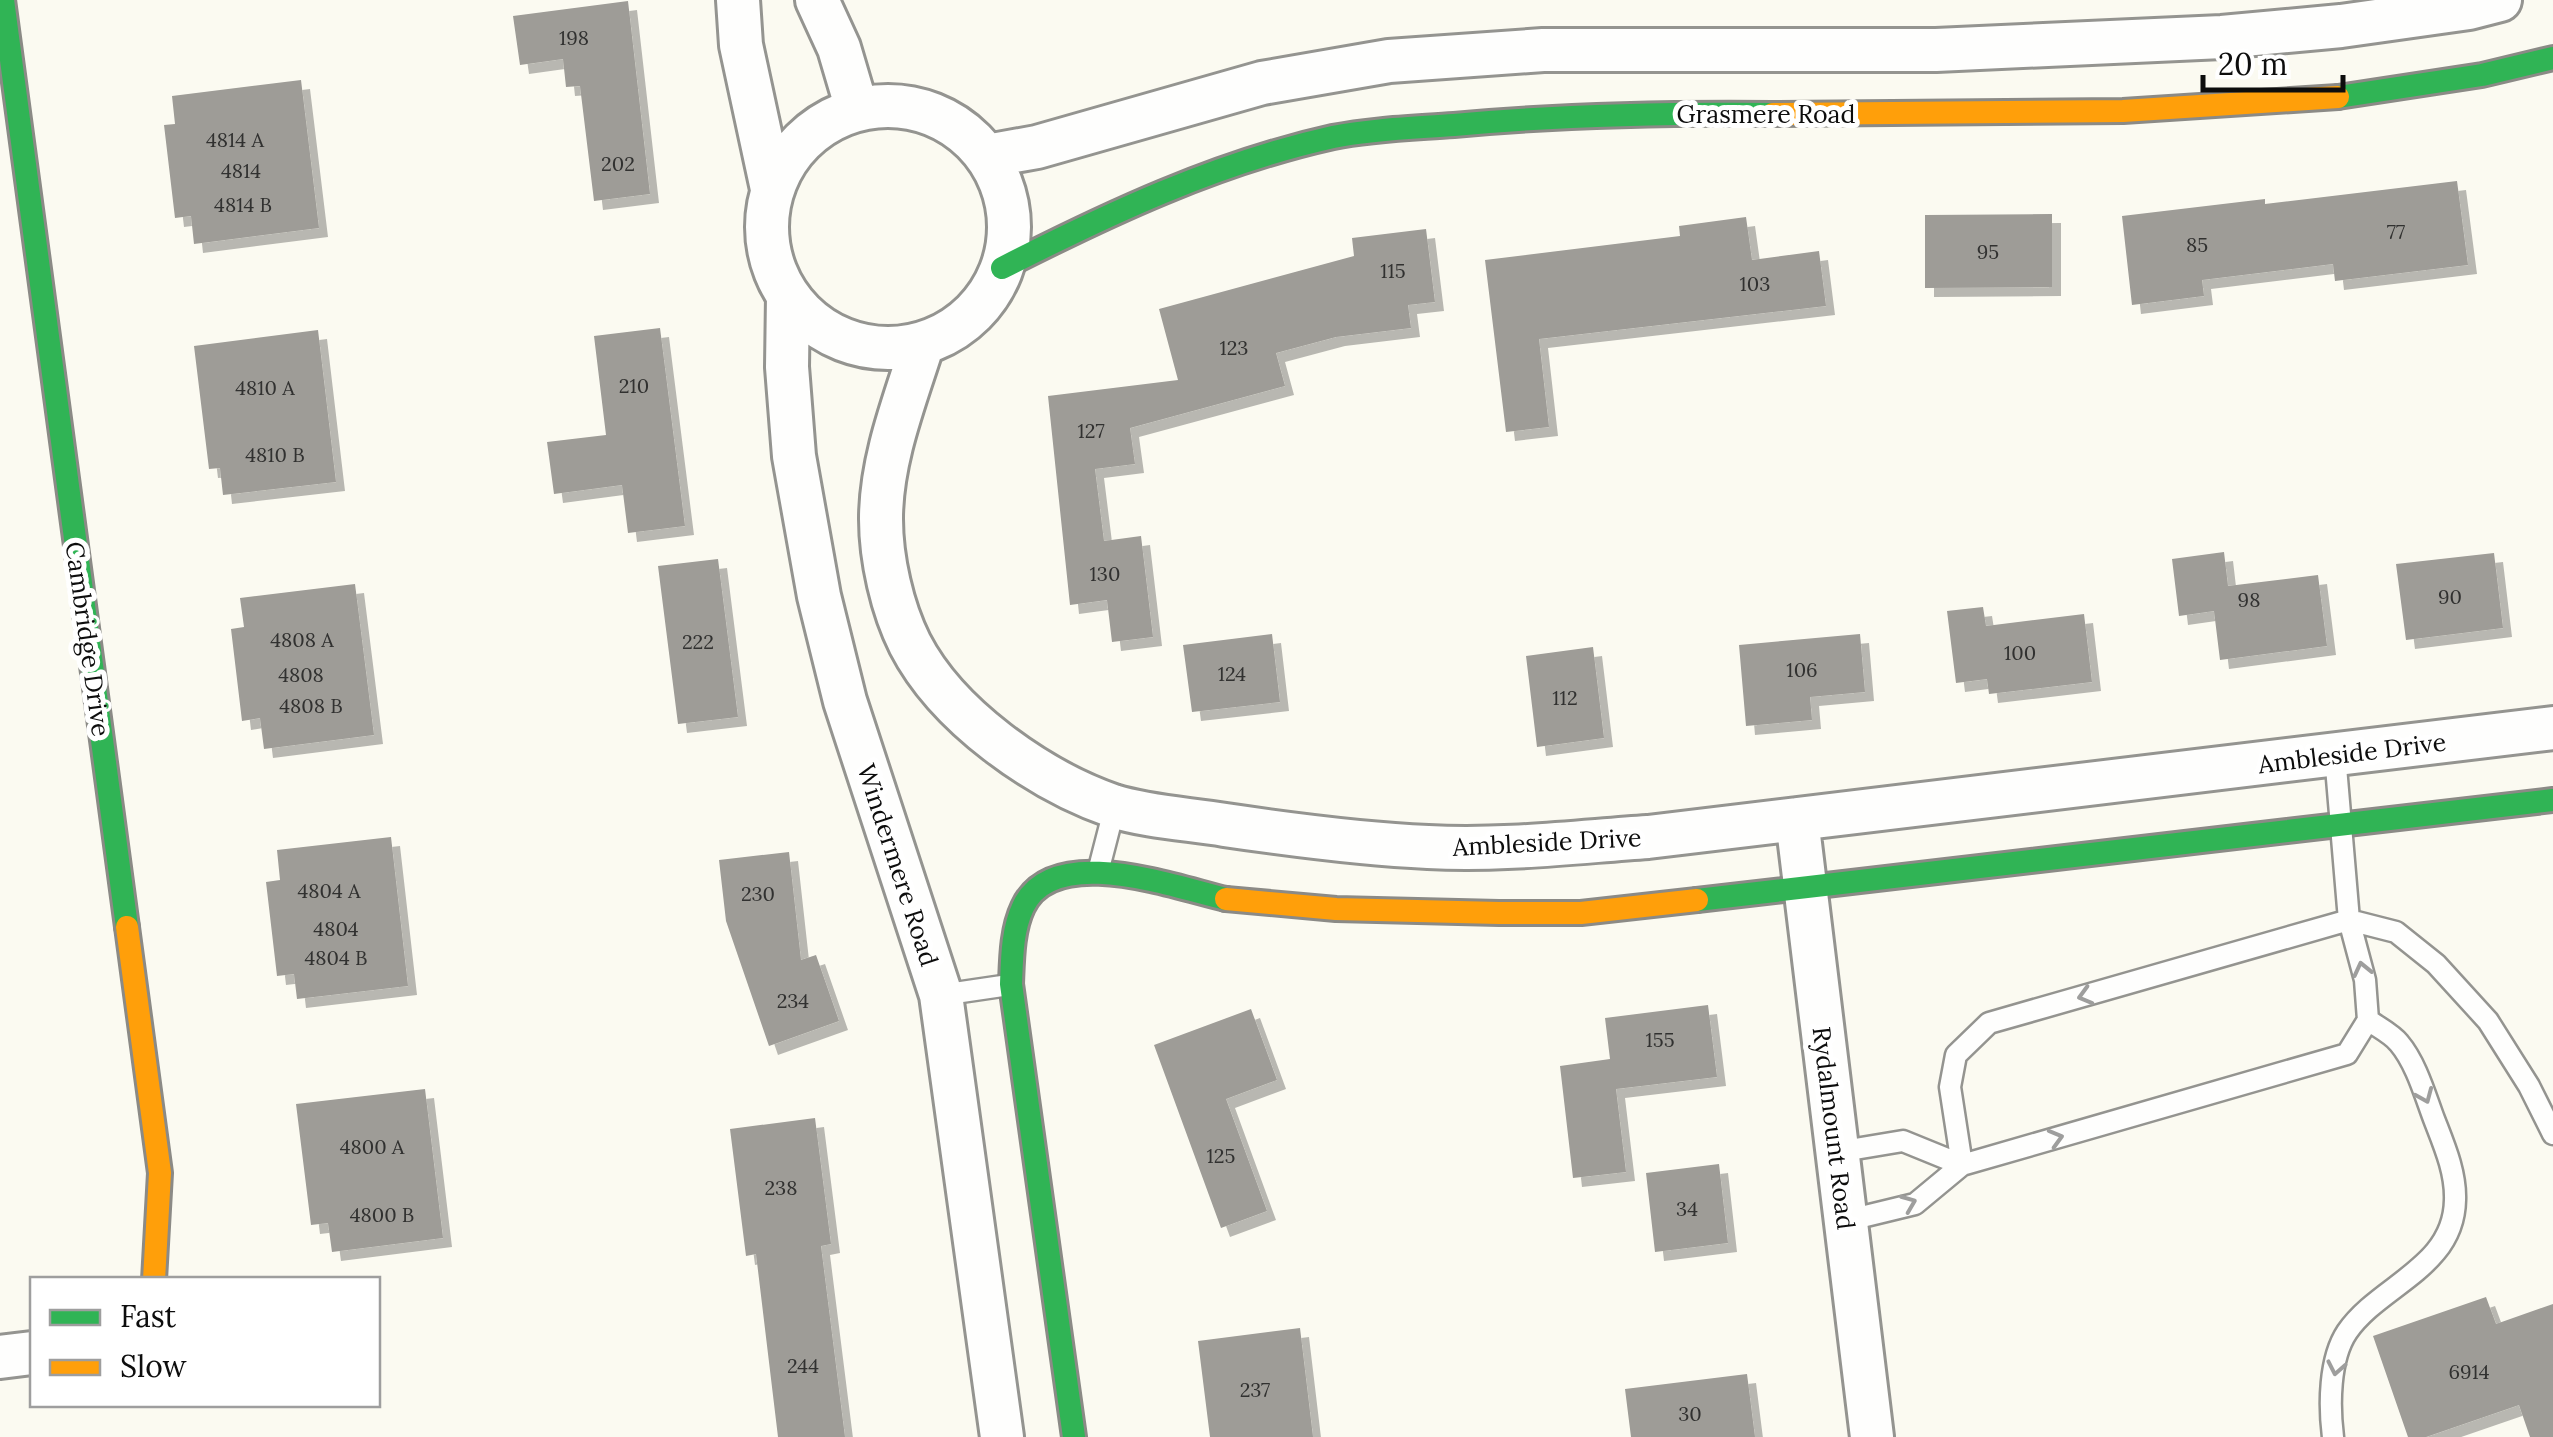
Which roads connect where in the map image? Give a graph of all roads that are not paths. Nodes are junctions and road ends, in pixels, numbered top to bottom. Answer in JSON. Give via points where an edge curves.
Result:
{"nodes":[{"id":1,"x":3,"y":0,"type":"edge"},
{"id":2,"x":738,"y":0,"type":"edge"},
{"id":3,"x":816,"y":0,"type":"edge"},
{"id":4,"x":2500,"y":0,"type":"edge"},
{"id":5,"x":2553,"y":58,"type":"edge"},
{"id":6,"x":858,"y":109,"type":"junction"},
{"id":7,"x":987,"y":156,"type":"junction"},
{"id":8,"x":772,"y":188,"type":"junction"},
{"id":9,"x":1002,"y":268,"type":"junction"},
{"id":10,"x":788,"y":296,"type":"junction"},
{"id":11,"x":922,"y":343,"type":"junction"},
{"id":12,"x":2553,"y":728,"type":"edge"},
{"id":13,"x":2335,"y":754,"type":"junction"},
{"id":14,"x":2553,"y":800,"type":"edge"},
{"id":15,"x":1115,"y":806,"type":"junction"},
{"id":16,"x":1796,"y":819,"type":"junction"},
{"id":17,"x":2342,"y":826,"type":"junction"},
{"id":18,"x":1098,"y":872,"type":"junction"},
{"id":19,"x":1804,"y":888,"type":"junction"},
{"id":20,"x":2349,"y":920,"type":"junction"},
{"id":21,"x":1011,"y":984,"type":"junction"},
{"id":22,"x":940,"y":994,"type":"junction"},
{"id":23,"x":2368,"y":1020,"type":"junction"},
{"id":24,"x":2553,"y":1134,"type":"edge"},
{"id":25,"x":1837,"y":1152,"type":"junction"},
{"id":26,"x":1962,"y":1166,"type":"junction"},
{"id":27,"x":1845,"y":1221,"type":"junction"},
{"id":28,"x":154,"y":1277,"type":"edge"},
{"id":29,"x":30,"y":1354,"type":"edge"},
{"id":30,"x":0,"y":1357,"type":"edge"},
{"id":31,"x":1002,"y":1437,"type":"edge"},
{"id":32,"x":1074,"y":1437,"type":"edge"},
{"id":33,"x":1872,"y":1437,"type":"edge"},
{"id":34,"x":2333,"y":1437,"type":"edge"}],
"edges":[{"from":1,"to":28,"type":"street","name":"Cambridge Drive","via":[[160,1174]]},
{"from":2,"to":8,"type":"street","via":[[741,46]]},
{"from":3,"to":6,"type":"street"},
{"from":4,"to":7,"type":"street","via":[[2222,37],[1936,50],[1543,50],[1390,62],[1262,83]]},
{"from":5,"to":9,"type":"street","name":"Grasmere Road","via":[[2377,94],[2271,106],[2138,113],[1647,114],[1338,136],[1184,180]]},
{"from":6,"to":7,"type":"street","via":[[930,112],[962,130]]},
{"from":6,"to":8,"type":"street","via":[[821,126],[791,153]]},
{"from":7,"to":9,"type":"street","via":[[1004,191],[1010,230]]},
{"from":8,"to":10,"type":"street","via":[[766,226],[772,263]]},
{"from":9,"to":11,"type":"street","via":[[984,301],[957,326]]},
{"from":10,"to":11,"type":"street","via":[[815,324],[848,341],[886,348]]},
{"from":10,"to":22,"type":"street","name":"Windermere Road","via":[[794,456],[819,596],[845,701]]},
{"from":11,"to":15,"type":"street","name":"Ambleside Drive","via":[[887,460],[881,520],[892,595],[910,645],[944,692],[992,739],[1049,777]]},
{"from":12,"to":13,"type":"street","name":"Ambleside Drive"},
{"from":13,"to":16,"type":"street","name":"Ambleside Drive"},
{"from":13,"to":17,"type":"lane"},
{"from":14,"to":17,"type":"street"},
{"from":15,"to":16,"type":"street","name":"Ambleside Drive","via":[[1310,838],[1430,848],[1556,844]]},
{"from":15,"to":18,"type":"lane"},
{"from":16,"to":19,"type":"street","name":"Rydalmount Road"},
{"from":17,"to":19,"type":"street"},
{"from":17,"to":20,"type":"lane"},
{"from":18,"to":19,"type":"street","via":[[1250,903],[1419,914],[1581,913]]},
{"from":18,"to":21,"type":"street","via":[[1057,875],[1028,895],[1014,929]]},
{"from":19,"to":25,"type":"street","name":"Rydalmount Road"},
{"from":23,"to":20,"type":"lane","one_way":true},
{"from":20,"to":24,"type":"lane","via":[[2396,932],[2436,964],[2488,1021]]},
{"from":20,"to":26,"type":"lane","one_way":true,"via":[[1989,1023],[1956,1055],[1950,1087]]},
{"from":21,"to":22,"type":"lane"},
{"from":21,"to":32,"type":"street"},
{"from":22,"to":31,"type":"street","name":"Windermere Road"},
{"from":26,"to":23,"type":"lane","one_way":true,"via":[[2346,1054]]},
{"from":23,"to":34,"type":"lane","one_way":true,"via":[[2398,1041],[2410,1061],[2453,1171],[2456,1203],[2446,1238],[2344,1335],[2332,1387]]},
{"from":25,"to":26,"type":"lane","via":[[1902,1141]]},
{"from":25,"to":27,"type":"street","name":"Rydalmount Road"},
{"from":27,"to":26,"type":"lane","one_way":true,"via":[[1915,1204]]},
{"from":27,"to":33,"type":"street","name":"Rydalmount Road"},
{"from":29,"to":30,"type":"street"}]}
